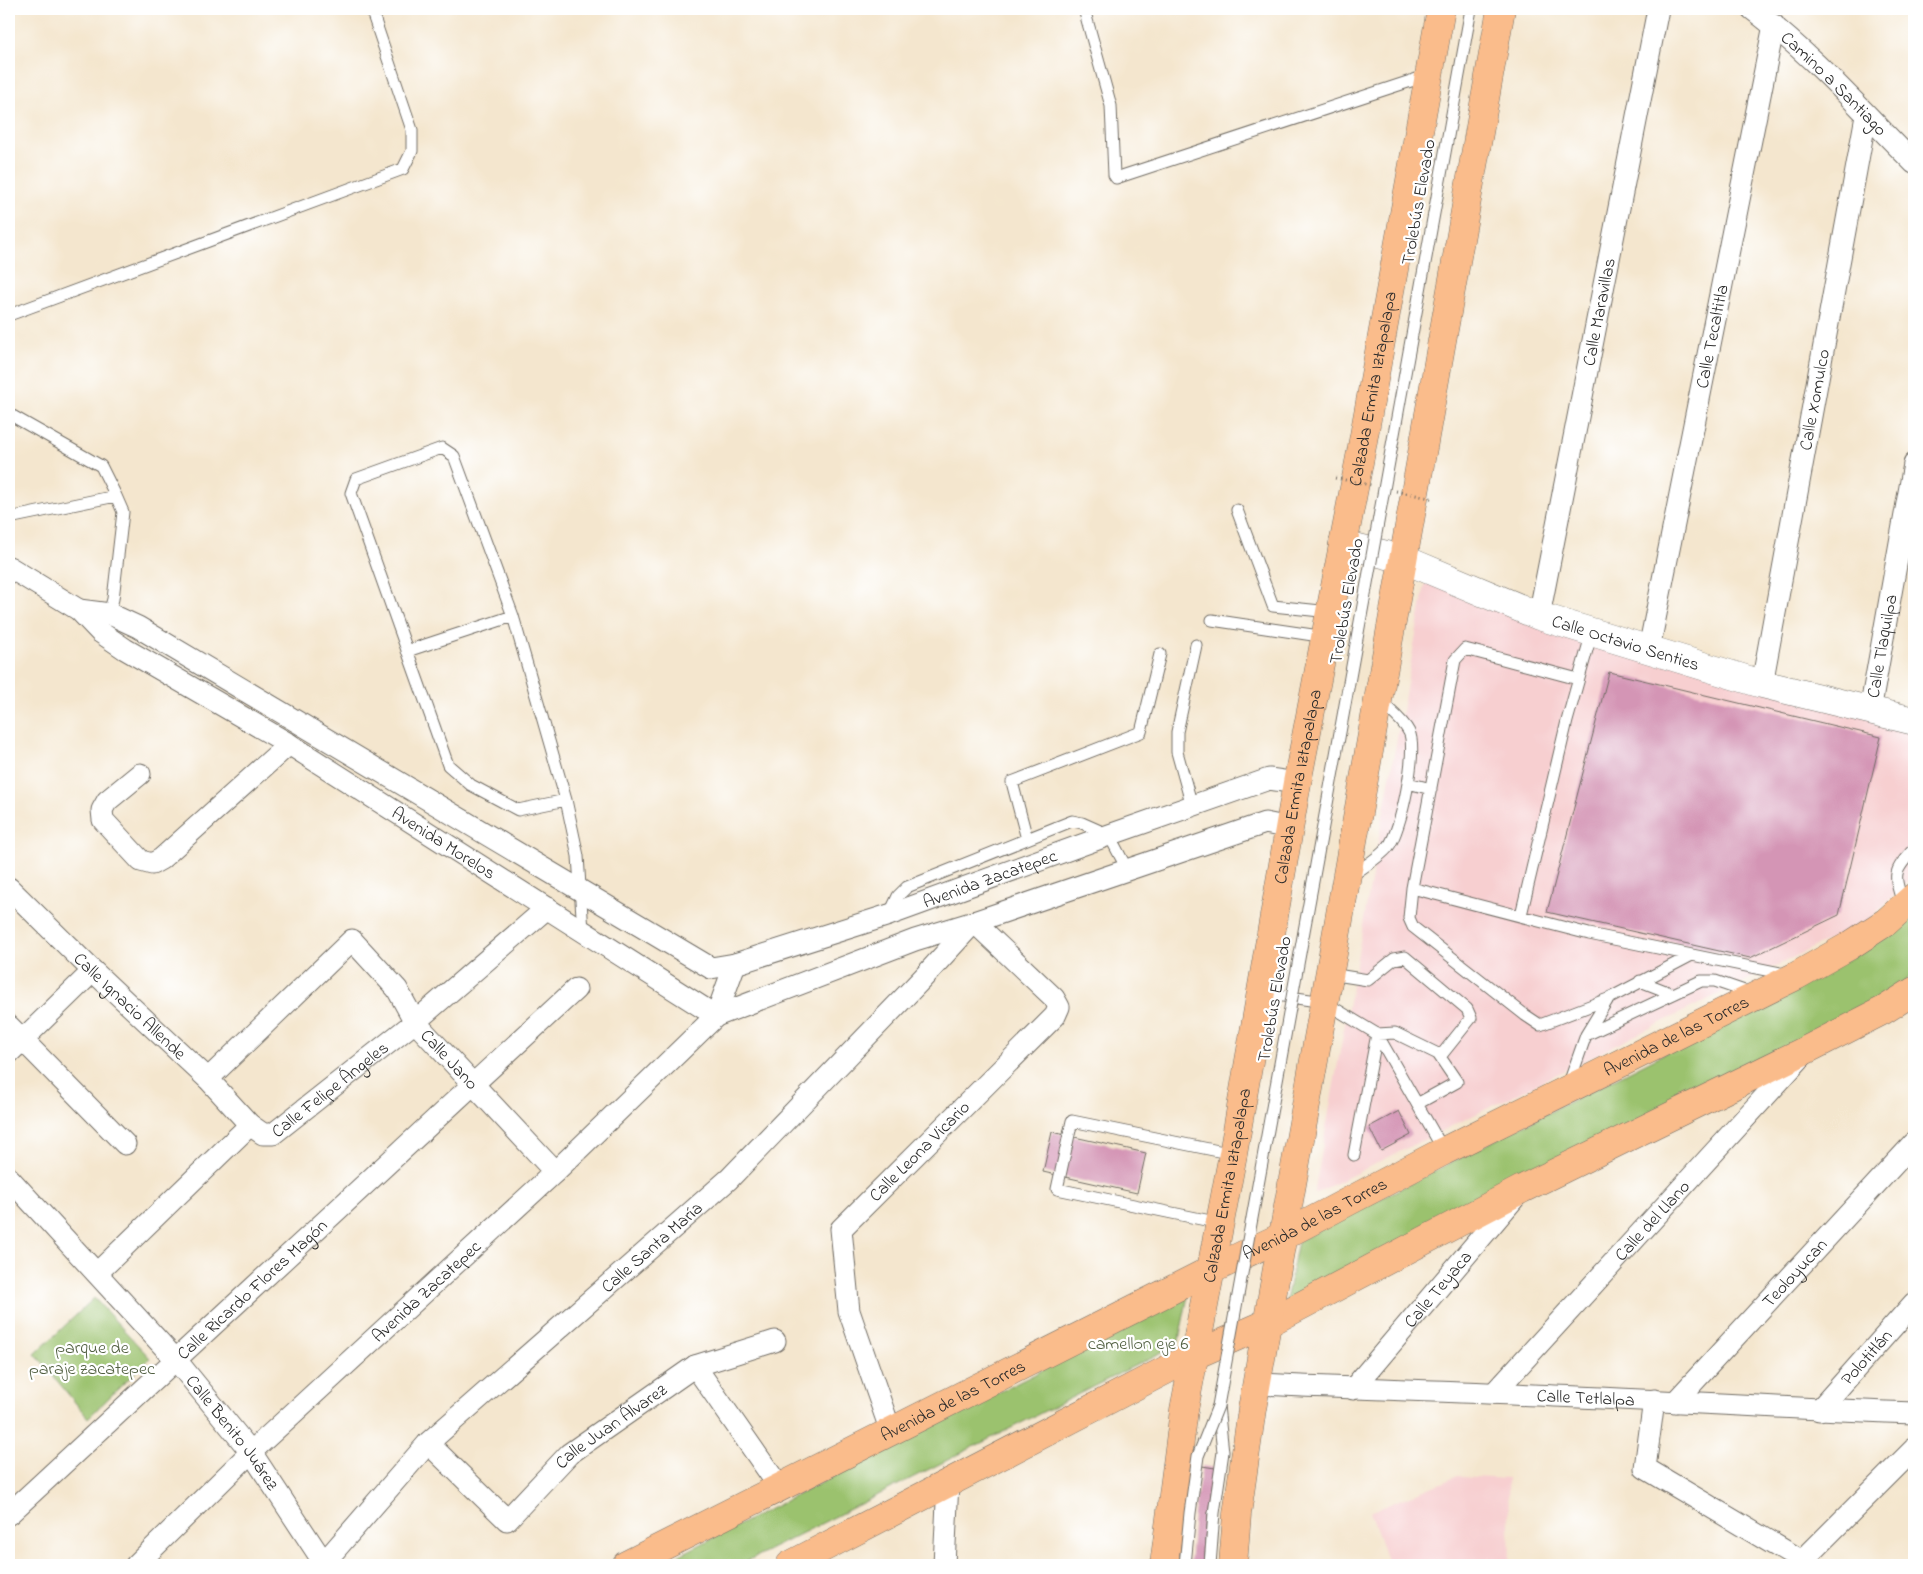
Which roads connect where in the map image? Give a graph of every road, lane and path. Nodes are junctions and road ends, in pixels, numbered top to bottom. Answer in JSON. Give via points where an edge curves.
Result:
{"nodes":[{"id":1,"x":371,"y":9,"type":"edge"},
{"id":2,"x":1084,"y":9,"type":"edge"},
{"id":3,"x":1441,"y":9,"type":"edge"},
{"id":4,"x":1471,"y":9,"type":"edge"},
{"id":5,"x":1501,"y":9,"type":"edge"},
{"id":6,"x":1658,"y":9,"type":"edge"},
{"id":7,"x":1752,"y":9,"type":"edge"},
{"id":8,"x":1774,"y":25,"type":"junction"},
{"id":9,"x":1428,"y":75,"type":"junction"},
{"id":10,"x":1866,"y":116,"type":"junction"},
{"id":11,"x":1914,"y":162,"type":"edge"},
{"id":12,"x":9,"y":315,"type":"edge"},
{"id":13,"x":9,"y":414,"type":"edge"},
{"id":14,"x":1914,"y":464,"type":"edge"},
{"id":15,"x":116,"y":496,"type":"junction"},
{"id":16,"x":1237,"y":510,"type":"dead end"},
{"id":17,"x":9,"y":518,"type":"edge"},
{"id":18,"x":1343,"y":544,"type":"junction"},
{"id":19,"x":1403,"y":559,"type":"junction"},
{"id":20,"x":9,"y":567,"type":"edge"},
{"id":21,"x":513,"y":616,"type":"junction"},
{"id":22,"x":1539,"y":616,"type":"junction"},
{"id":23,"x":1212,"y":620,"type":"dead end"},
{"id":24,"x":105,"y":623,"type":"junction"},
{"id":25,"x":1328,"y":625,"type":"junction"},
{"id":26,"x":1592,"y":632,"type":"junction"},
{"id":27,"x":1196,"y":645,"type":"dead end"},
{"id":28,"x":1649,"y":649,"type":"junction"},
{"id":29,"x":407,"y":651,"type":"junction"},
{"id":30,"x":182,"y":653,"type":"junction"},
{"id":31,"x":1160,"y":654,"type":"dead end"},
{"id":32,"x":168,"y":675,"type":"junction"},
{"id":33,"x":1578,"y":679,"type":"junction"},
{"id":34,"x":1762,"y":684,"type":"junction"},
{"id":35,"x":1378,"y":698,"type":"junction"},
{"id":36,"x":1870,"y":711,"type":"junction"},
{"id":37,"x":1914,"y":722,"type":"edge"},
{"id":38,"x":289,"y":744,"type":"junction"},
{"id":39,"x":140,"y":774,"type":"dead end"},
{"id":40,"x":1297,"y":783,"type":"junction"},
{"id":41,"x":1408,"y":783,"type":"junction"},
{"id":42,"x":1432,"y":789,"type":"junction"},
{"id":43,"x":566,"y":800,"type":"junction"},
{"id":44,"x":1192,"y":806,"type":"junction"},
{"id":45,"x":1290,"y":828,"type":"junction"},
{"id":46,"x":1109,"y":835,"type":"junction"},
{"id":47,"x":1027,"y":840,"type":"junction"},
{"id":48,"x":1914,"y":849,"type":"edge"},
{"id":49,"x":1127,"y":869,"type":"junction"},
{"id":50,"x":1346,"y":880,"type":"junction"},
{"id":51,"x":9,"y":888,"type":"edge"},
{"id":52,"x":1412,"y":888,"type":"junction"},
{"id":53,"x":581,"y":890,"type":"junction"},
{"id":54,"x":1909,"y":902,"type":"edge"},
{"id":55,"x":547,"y":908,"type":"junction"},
{"id":56,"x":889,"y":914,"type":"junction"},
{"id":57,"x":1522,"y":916,"type":"junction"},
{"id":58,"x":974,"y":922,"type":"junction"},
{"id":59,"x":583,"y":932,"type":"junction"},
{"id":60,"x":915,"y":940,"type":"junction"},
{"id":61,"x":1692,"y":955,"type":"junction"},
{"id":62,"x":735,"y":964,"type":"junction"},
{"id":63,"x":93,"y":971,"type":"junction"},
{"id":64,"x":1330,"y":974,"type":"junction"},
{"id":65,"x":1796,"y":976,"type":"junction"},
{"id":66,"x":922,"y":978,"type":"junction"},
{"id":67,"x":1640,"y":981,"type":"junction"},
{"id":68,"x":576,"y":989,"type":"dead end"},
{"id":69,"x":1914,"y":990,"type":"edge"},
{"id":70,"x":1262,"y":993,"type":"junction"},
{"id":71,"x":1673,"y":994,"type":"junction"},
{"id":72,"x":1757,"y":995,"type":"junction"},
{"id":73,"x":1608,"y":999,"type":"junction"},
{"id":74,"x":1324,"y":1002,"type":"junction"},
{"id":75,"x":716,"y":1016,"type":"junction"},
{"id":76,"x":414,"y":1022,"type":"junction"},
{"id":77,"x":1377,"y":1034,"type":"junction"},
{"id":78,"x":1586,"y":1035,"type":"junction"},
{"id":79,"x":13,"y":1039,"type":"edge"},
{"id":80,"x":1810,"y":1048,"type":"junction"},
{"id":81,"x":1438,"y":1054,"type":"junction"},
{"id":82,"x":208,"y":1079,"type":"junction"},
{"id":83,"x":474,"y":1084,"type":"junction"},
{"id":84,"x":1567,"y":1090,"type":"junction"},
{"id":85,"x":1416,"y":1104,"type":"junction"},
{"id":86,"x":250,"y":1125,"type":"junction"},
{"id":87,"x":1914,"y":1143,"type":"edge"},
{"id":88,"x":125,"y":1144,"type":"dead end"},
{"id":89,"x":1444,"y":1151,"type":"junction"},
{"id":90,"x":1233,"y":1154,"type":"junction"},
{"id":91,"x":1354,"y":1155,"type":"dead end"},
{"id":92,"x":555,"y":1172,"type":"junction"},
{"id":93,"x":9,"y":1178,"type":"edge"},
{"id":94,"x":1522,"y":1189,"type":"junction"},
{"id":95,"x":1220,"y":1223,"type":"junction"},
{"id":96,"x":1283,"y":1236,"type":"junction"},
{"id":97,"x":1211,"y":1270,"type":"junction"},
{"id":98,"x":97,"y":1273,"type":"junction"},
{"id":99,"x":1914,"y":1303,"type":"edge"},
{"id":100,"x":1268,"y":1323,"type":"junction"},
{"id":101,"x":775,"y":1341,"type":"dead end"},
{"id":102,"x":1195,"y":1354,"type":"junction"},
{"id":103,"x":176,"y":1360,"type":"junction"},
{"id":104,"x":695,"y":1366,"type":"junction"},
{"id":105,"x":1257,"y":1384,"type":"junction"},
{"id":106,"x":1353,"y":1389,"type":"junction"},
{"id":107,"x":1494,"y":1393,"type":"junction"},
{"id":108,"x":1654,"y":1400,"type":"junction"},
{"id":109,"x":1675,"y":1402,"type":"junction"},
{"id":110,"x":1218,"y":1406,"type":"junction"},
{"id":111,"x":1819,"y":1410,"type":"junction"},
{"id":112,"x":1914,"y":1413,"type":"edge"},
{"id":113,"x":891,"y":1432,"type":"junction"},
{"id":114,"x":428,"y":1443,"type":"junction"},
{"id":115,"x":251,"y":1452,"type":"junction"},
{"id":116,"x":1913,"y":1452,"type":"edge"},
{"id":117,"x":948,"y":1482,"type":"junction"},
{"id":118,"x":780,"y":1488,"type":"junction"},
{"id":119,"x":9,"y":1514,"type":"edge"},
{"id":120,"x":323,"y":1564,"type":"edge"},
{"id":121,"x":136,"y":1565,"type":"edge"},
{"id":122,"x":626,"y":1565,"type":"edge"},
{"id":123,"x":790,"y":1565,"type":"edge"},
{"id":124,"x":944,"y":1565,"type":"edge"},
{"id":125,"x":1164,"y":1565,"type":"edge"},
{"id":126,"x":1185,"y":1565,"type":"edge"},
{"id":127,"x":1210,"y":1565,"type":"edge"},
{"id":128,"x":1233,"y":1565,"type":"edge"}],
"edges":[{"from":1,"to":12,"type":"lane","via":[[412,130],[412,151],[403,169]]},
{"from":2,"to":9,"type":"lane","via":[[1111,106],[1116,178]]},
{"from":3,"to":9,"type":"main road","name":"Calzada Ermita Iztapalapa"},
{"from":4,"to":110,"type":"lane","name":"Trolebús Elevado","bridge":true},
{"from":5,"to":19,"type":"main road"},
{"from":6,"to":22,"type":"street","name":"Calle Maravillas"},
{"from":7,"to":8,"type":"street","name":"Camino a Santiago"},
{"from":8,"to":10,"type":"street","name":"Camino a Santiago","via":[[1816,62]]},
{"from":8,"to":28,"type":"street","name":"Calle Tecaltitla"},
{"from":9,"to":18,"type":"main road","name":"Calzada Ermita Iztapalapa"},
{"from":10,"to":11,"type":"street","name":"Camino a Santiago"},
{"from":10,"to":34,"type":"street","name":"Calle Xomulco"},
{"from":13,"to":15,"type":"lane","via":[[101,466]]},
{"from":14,"to":36,"type":"street","name":"Calle Tlaquilpa"},
{"from":15,"to":17,"type":"lane"},
{"from":15,"to":24,"type":"lane","via":[[122,512]]},
{"from":16,"to":25,"type":"lane","via":[[1273,606]]},
{"from":18,"to":19,"type":"street","name":"Calle Octavio Senties"},
{"from":18,"to":25,"type":"main road","name":"Calzada Ermita Iztapalapa"},
{"from":19,"to":22,"type":"street","name":"Calle Octavio Senties"},
{"from":19,"to":35,"type":"main road"},
{"from":20,"to":24,"type":"street","name":"Avenida Morelos"},
{"from":21,"to":29,"type":"lane"},
{"from":21,"to":29,"type":"lane","via":[[454,456],[442,448],[356,480],[351,493]]},
{"from":21,"to":43,"type":"lane"},
{"from":22,"to":26,"type":"street","name":"Calle Octavio Senties"},
{"from":23,"to":25,"type":"lane"},
{"from":24,"to":30,"type":"street","name":"Avenida Morelos","via":[[138,627]]},
{"from":24,"to":32,"type":"street","name":"Avenida Morelos"},
{"from":25,"to":40,"type":"main road","name":"Calzada Ermita Iztapalapa"},
{"from":26,"to":28,"type":"street","name":"Calle Octavio Senties"},
{"from":26,"to":33,"type":"lane"},
{"from":27,"to":44,"type":"lane","via":[[1177,732],[1177,752]]},
{"from":28,"to":34,"type":"street","name":"Calle Octavio Senties"},
{"from":29,"to":43,"type":"lane","via":[[448,765],[472,785],[518,810]]},
{"from":30,"to":32,"type":"street"},
{"from":30,"to":53,"type":"street","name":"Avenida Morelos"},
{"from":31,"to":47,"type":"lane","via":[[1141,732],[1012,782]]},
{"from":32,"to":38,"type":"street","name":"Avenida Morelos"},
{"from":33,"to":42,"type":"lane","via":[[1465,649],[1455,660]]},
{"from":33,"to":57,"type":"lane"},
{"from":34,"to":36,"type":"street","name":"Calle Octavio Senties"},
{"from":35,"to":41,"type":"lane","via":[[1409,730],[1412,739]]},
{"from":35,"to":50,"type":"main road"},
{"from":36,"to":37,"type":"street","name":"Calle Octavio Senties"},
{"from":38,"to":39,"type":"street","via":[[152,864],[141,861],[102,820],[102,810],[107,801]]},
{"from":38,"to":55,"type":"street","name":"Avenida Morelos"},
{"from":40,"to":44,"type":"street","name":"Avenida Zacatepec","via":[[1269,779]]},
{"from":40,"to":45,"type":"main road","name":"Calzada Ermita Iztapalapa"},
{"from":41,"to":42,"type":"lane"},
{"from":41,"to":50,"type":"lane","via":[[1397,832],[1388,848]]},
{"from":42,"to":52,"type":"lane"},
{"from":43,"to":53,"type":"lane","via":[[578,856]]},
{"from":44,"to":46,"type":"street","name":"Avenida Zacatepec"},
{"from":45,"to":49,"type":"street","name":"Avenida Zacatepec","via":[[1265,823]]},
{"from":45,"to":70,"type":"main road","name":"Calzada Ermita Iztapalapa"},
{"from":46,"to":47,"type":"lane","via":[[1072,821]]},
{"from":46,"to":49,"type":"lane"},
{"from":46,"to":56,"type":"street","name":"Avenida Zacatepec"},
{"from":47,"to":56,"type":"lane","via":[[907,887]]},
{"from":48,"to":54,"type":"lane","via":[[1899,865],[1896,880]]},
{"from":49,"to":58,"type":"street","name":"Avenida Zacatepec"},
{"from":50,"to":64,"type":"main road"},
{"from":51,"to":63,"type":"street","name":"Calle Ignacio Allende"},
{"from":52,"to":57,"type":"lane"},
{"from":52,"to":73,"type":"lane","via":[[1409,918],[1413,927],[1540,1025]]},
{"from":53,"to":59,"type":"lane"},
{"from":53,"to":62,"type":"street","name":"Avenida Morelos","via":[[711,968]]},
{"from":54,"to":65,"type":"main road","name":"Avenida de las Torres","via":[[1886,922]]},
{"from":55,"to":59,"type":"street","name":"Avenida Morelos"},
{"from":55,"to":76,"type":"street","name":"Calle Felipe Ángeles"},
{"from":56,"to":60,"type":"street"},
{"from":56,"to":62,"type":"street","name":"Avenida Zacatepec"},
{"from":57,"to":61,"type":"lane","via":[[1589,934]]},
{"from":58,"to":60,"type":"street","name":"Avenida Zacatepec"},
{"from":58,"to":66,"type":"street","name":"Calle Santa María"},
{"from":58,"to":113,"type":"street","name":"Calle Leona Vicario","via":[[1054,998],[1059,1007],[1055,1016],[841,1229],[849,1311]]},
{"from":59,"to":75,"type":"street","name":"Avenida Morelos"},
{"from":60,"to":66,"type":"street","via":[[926,948],[928,954]]},
{"from":60,"to":75,"type":"street","name":"Avenida Zacatepec"},
{"from":61,"to":65,"type":"lane"},
{"from":61,"to":67,"type":"lane"},
{"from":62,"to":75,"type":"street","name":"Avenida Zacatepec"},
{"from":63,"to":79,"type":"street"},
{"from":63,"to":82,"type":"street","name":"Calle Ignacio Allende"},
{"from":64,"to":74,"type":"main road"},
{"from":64,"to":81,"type":"lane","via":[[1368,980],[1394,959],[1405,956],[1467,1009],[1471,1018],[1443,1053]]},
{"from":65,"to":72,"type":"main road","name":"Avenida de las Torres"},
{"from":66,"to":114,"type":"street","name":"Calle Santa María","via":[[729,1179]]},
{"from":67,"to":71,"type":"lane"},
{"from":67,"to":73,"type":"lane"},
{"from":68,"to":83,"type":"street","name":"Calle Ricardo Flores Magón"},
{"from":69,"to":80,"type":"main road","via":[[1884,1010]]},
{"from":70,"to":74,"type":"lane"},
{"from":70,"to":90,"type":"main road","name":"Calzada Ermita Iztapalapa"},
{"from":71,"to":72,"type":"lane","via":[[1700,981],[1715,981]]},
{"from":71,"to":78,"type":"lane"},
{"from":72,"to":84,"type":"main road","name":"Avenida de las Torres"},
{"from":73,"to":78,"type":"lane"},
{"from":74,"to":77,"type":"lane"},
{"from":74,"to":96,"type":"main road"},
{"from":75,"to":92,"type":"street","name":"Avenida Zacatepec"},
{"from":76,"to":82,"type":"street","name":"Calle Jano","via":[[397,989],[352,940]]},
{"from":76,"to":83,"type":"street","name":"Calle Jano"},
{"from":76,"to":86,"type":"street","name":"Calle Felipe Ángeles","via":[[273,1134],[263,1134]]},
{"from":77,"to":81,"type":"lane","via":[[1395,1033]]},
{"from":77,"to":85,"type":"lane"},
{"from":77,"to":91,"type":"lane"},
{"from":78,"to":84,"type":"lane"},
{"from":79,"to":88,"type":"street"},
{"from":80,"to":94,"type":"main road"},
{"from":80,"to":107,"type":"street","name":"Calle del Llano"},
{"from":81,"to":85,"type":"lane","via":[[1457,1082]]},
{"from":82,"to":86,"type":"street","name":"Calle Ignacio Allende"},
{"from":83,"to":92,"type":"street","name":"Calle Jano"},
{"from":83,"to":103,"type":"street","name":"Calle Ricardo Flores Magón"},
{"from":84,"to":89,"type":"main road","name":"Avenida de las Torres"},
{"from":85,"to":89,"type":"lane"},
{"from":86,"to":98,"type":"street","name":"Calle Felipe Ángeles"},
{"from":87,"to":109,"type":"street","name":"Teoloyucan"},
{"from":89,"to":96,"type":"main road","name":"Avenida de las Torres"},
{"from":90,"to":95,"type":"main road","name":"Calzada Ermita Iztapalapa"},
{"from":90,"to":95,"type":"lane","via":[[1072,1121],[1057,1189]]},
{"from":92,"to":115,"type":"street","name":"Avenida Zacatepec"},
{"from":93,"to":98,"type":"street","name":"Calle Benito Juárez"},
{"from":94,"to":100,"type":"main road"},
{"from":94,"to":106,"type":"street","name":"Calle Teyaca"},
{"from":95,"to":97,"type":"main road","name":"Calzada Ermita Iztapalapa"},
{"from":96,"to":97,"type":"main road","name":"Avenida de las Torres"},
{"from":96,"to":100,"type":"main road"},
{"from":97,"to":102,"type":"main road","name":"Calzada Ermita Iztapalapa"},
{"from":97,"to":113,"type":"main road","name":"Avenida de las Torres"},
{"from":98,"to":103,"type":"street","name":"Calle Benito Juárez"},
{"from":99,"to":111,"type":"street","name":"Polotitlán"},
{"from":100,"to":102,"type":"main road"},
{"from":100,"to":105,"type":"main road"},
{"from":101,"to":104,"type":"street"},
{"from":102,"to":117,"type":"main road"},
{"from":102,"to":125,"type":"main road","name":"Calzada Ermita Iztapalapa","via":[[1178,1444]]},
{"from":103,"to":115,"type":"street","name":"Calle Benito Juárez"},
{"from":103,"to":119,"type":"street","name":"Calle Ricardo Flores Magón"},
{"from":104,"to":114,"type":"street","name":"Calle Juan Álvarez","via":[[569,1454],[507,1520]]},
{"from":104,"to":118,"type":"street"},
{"from":105,"to":106,"type":"street","name":"Calle Tetlalpa"},
{"from":105,"to":128,"type":"main road","via":[[1237,1514]]},
{"from":106,"to":107,"type":"street","name":"Calle Tetlalpa"},
{"from":107,"to":108,"type":"street","name":"Calle Tetlalpa"},
{"from":108,"to":109,"type":"street","name":"Calle Tetlalpa"},
{"from":108,"to":116,"type":"street","via":[[1645,1468],[1802,1561]]},
{"from":109,"to":111,"type":"street","name":"Calle Tetlalpa"},
{"from":110,"to":126,"type":"lane","name":"Trolebús Elevado","bridge":true,"via":[[1198,1456]]},
{"from":110,"to":127,"type":"lane","name":"Trolebús Elevado","via":[[1223,1452]]},
{"from":111,"to":112,"type":"street","name":"Calle Tetlalpa"},
{"from":113,"to":118,"type":"main road","name":"Avenida de las Torres"},
{"from":114,"to":120,"type":"street","name":"Calle Santa María"},
{"from":115,"to":120,"type":"street","name":"Calle Benito Juárez"},
{"from":115,"to":121,"type":"street","name":"Avenida Zacatepec"},
{"from":117,"to":123,"type":"main road"},
{"from":117,"to":124,"type":"street"},
{"from":118,"to":122,"type":"main road","name":"Avenida de las Torres"}]}
